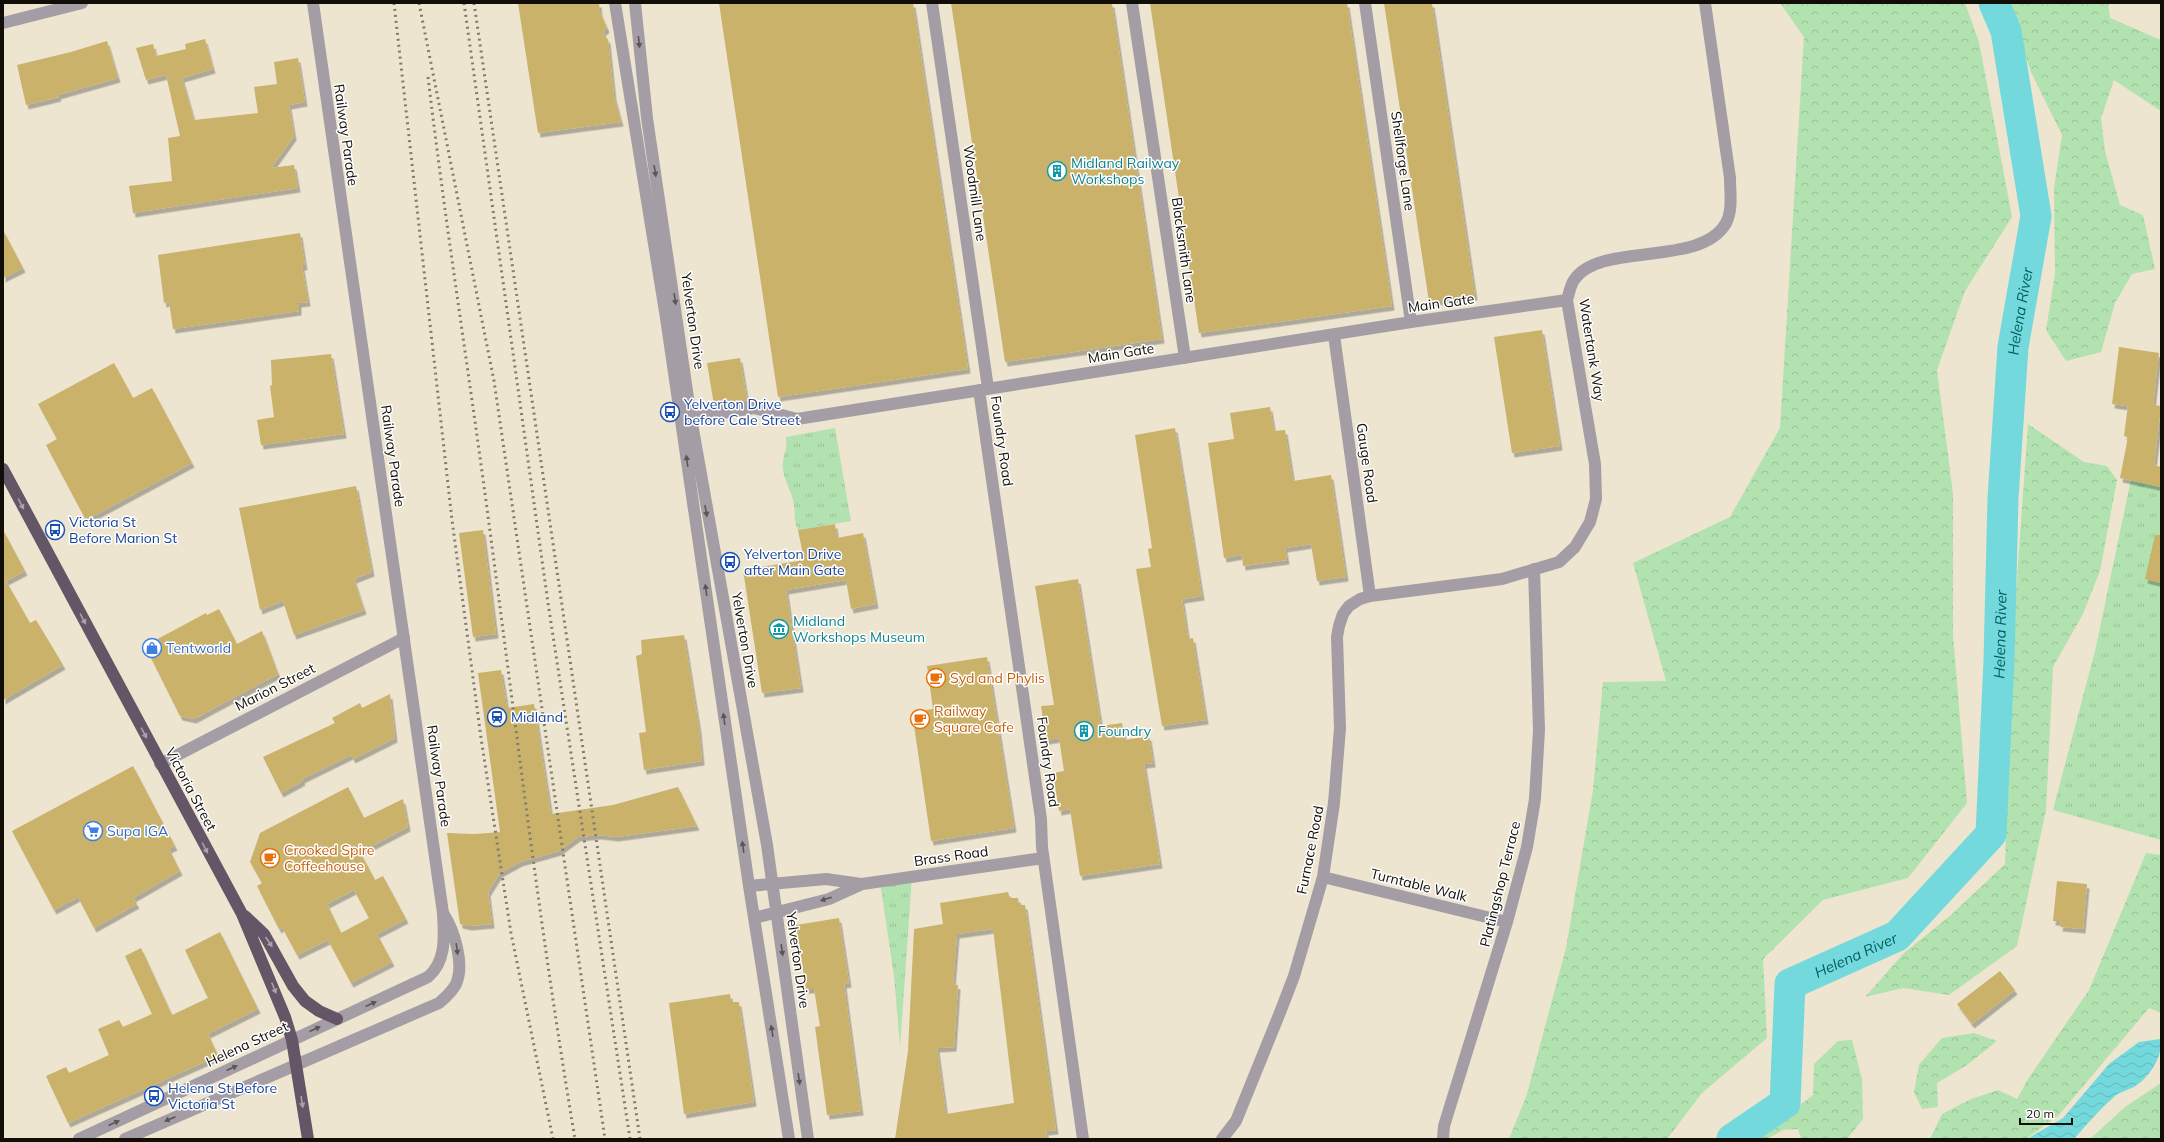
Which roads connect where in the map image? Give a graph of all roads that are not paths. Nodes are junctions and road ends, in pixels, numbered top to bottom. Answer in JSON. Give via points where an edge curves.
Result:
{"nodes":[{"id":1,"x":82,"y":3,"type":"edge"},
{"id":2,"x":313,"y":3,"type":"edge"},
{"id":3,"x":616,"y":3,"type":"edge"},
{"id":4,"x":635,"y":3,"type":"edge"},
{"id":5,"x":932,"y":3,"type":"edge"},
{"id":6,"x":1132,"y":3,"type":"edge"},
{"id":7,"x":1365,"y":3,"type":"edge"},
{"id":8,"x":1706,"y":3,"type":"edge"},
{"id":9,"x":3,"y":23,"type":"edge"},
{"id":10,"x":1566,"y":300,"type":"junction"},
{"id":11,"x":1411,"y":322,"type":"junction"},
{"id":12,"x":1334,"y":334,"type":"junction"},
{"id":13,"x":1185,"y":358,"type":"junction"},
{"id":14,"x":984,"y":389,"type":"junction"},
{"id":15,"x":686,"y":418,"type":"junction"},
{"id":16,"x":3,"y":470,"type":"edge"},
{"id":17,"x":1534,"y":569,"type":"junction"},
{"id":18,"x":1370,"y":596,"type":"junction"},
{"id":19,"x":404,"y":638,"type":"junction"},
{"id":20,"x":160,"y":764,"type":"junction"},
{"id":21,"x":1043,"y":858,"type":"junction"},
{"id":22,"x":1323,"y":877,"type":"junction"},
{"id":23,"x":773,"y":883,"type":"junction"},
{"id":24,"x":862,"y":884,"type":"junction"},
{"id":25,"x":749,"y":886,"type":"junction"},
{"id":26,"x":776,"y":912,"type":"junction"},
{"id":27,"x":443,"y":913,"type":"junction"},
{"id":28,"x":242,"y":914,"type":"junction"},
{"id":29,"x":754,"y":918,"type":"junction"},
{"id":30,"x":1507,"y":922,"type":"junction"},
{"id":31,"x":428,"y":977,"type":"joint"},
{"id":32,"x":338,"y":1019,"type":"junction"},
{"id":33,"x":292,"y":1040,"type":"junction"},
{"id":34,"x":296,"y":1065,"type":"junction"},
{"id":35,"x":1444,"y":1126,"type":"junction"},
{"id":36,"x":1230,"y":1137,"type":"edge"},
{"id":37,"x":79,"y":1139,"type":"edge"},
{"id":38,"x":125,"y":1139,"type":"edge"},
{"id":39,"x":308,"y":1139,"type":"edge"},
{"id":40,"x":789,"y":1139,"type":"edge"},
{"id":41,"x":808,"y":1139,"type":"edge"},
{"id":42,"x":1083,"y":1139,"type":"edge"},
{"id":43,"x":1437,"y":1139,"type":"edge"},
{"id":44,"x":1443,"y":1139,"type":"edge"}],
"edges":[{"from":1,"to":9,"type":"street"},
{"from":2,"to":19,"type":"street","name":"Railway Parade"},
{"from":3,"to":15,"type":"street","name":"Yelverton Drive"},
{"from":4,"to":15,"type":"street","name":"Yelverton Drive","one_way":true,"via":[[647,118]]},
{"from":5,"to":14,"type":"street","name":"Woodmill Lane"},
{"from":6,"to":13,"type":"street","name":"Blacksmith Lane"},
{"from":7,"to":11,"type":"street","name":"Shellforge Lane"},
{"from":8,"to":10,"type":"street","name":"Watertank Way","via":[[1730,178],[1730,204],[1726,223],[1712,237],[1693,247],[1604,261],[1586,268],[1573,280]]},
{"from":10,"to":11,"type":"street","name":"Main Gate"},
{"from":10,"to":17,"type":"street","name":"Watertank Way","via":[[1595,464],[1596,499],[1590,522],[1575,546],[1559,562]]},
{"from":11,"to":12,"type":"street","name":"Main Gate"},
{"from":12,"to":13,"type":"street","name":"Main Gate"},
{"from":12,"to":18,"type":"street","name":"Gauge Road"},
{"from":13,"to":14,"type":"street","name":"Main Gate"},
{"from":14,"to":15,"type":"street","name":"Main Gate","via":[[797,419],[754,408]]},
{"from":14,"to":21,"type":"street","name":"Foundry Road","via":[[1041,819]]},
{"from":15,"to":23,"type":"street","name":"Yelverton Drive","one_way":true},
{"from":25,"to":15,"type":"street","name":"Yelverton Drive","one_way":true},
{"from":16,"to":20,"type":"highway","name":"Victoria Street","one_way":true},
{"from":17,"to":18,"type":"street","name":"Watertank Way","via":[[1502,579]]},
{"from":17,"to":30,"type":"street","name":"Platingshop Terrace","via":[[1539,730],[1535,799],[1527,847]]},
{"from":18,"to":22,"type":"street","name":"Furnace Road","via":[[1349,606],[1339,626],[1340,728],[1334,803]]},
{"from":19,"to":20,"type":"street","name":"Marion Street"},
{"from":19,"to":27,"type":"street","name":"Railway Parade"},
{"from":20,"to":28,"type":"highway","name":"Victoria Street","one_way":true},
{"from":21,"to":24,"type":"street","name":"Brass Road"},
{"from":21,"to":42,"type":"street","name":"Foundry Road"},
{"from":22,"to":30,"type":"street","name":"Turntable Walk"},
{"from":22,"to":36,"type":"street","name":"Furnace Road","via":[[1292,983]]},
{"from":23,"to":24,"type":"street","name":"Brass Road","via":[[826,880]]},
{"from":23,"to":25,"type":"street","name":"Brass Road"},
{"from":23,"to":26,"type":"street","name":"Yelverton Drive"},
{"from":24,"to":26,"type":"street","name":"Brass Road","one_way":true,"via":[[829,899]]},
{"from":25,"to":29,"type":"street","name":"Yelverton Drive"},
{"from":26,"to":29,"type":"street","name":"Brass Road"},
{"from":26,"to":41,"type":"street","name":"Yelverton Drive","one_way":true},
{"from":27,"to":31,"type":"street","name":"Railway Parade","via":[[442,956]]},
{"from":27,"to":34,"type":"street","name":"Railway Parade","one_way":true,"via":[[453,928],[459,971],[453,990],[440,1003]]},
{"from":28,"to":32,"type":"highway","one_way":true,"via":[[264,934],[304,1001]]},
{"from":28,"to":33,"type":"highway","name":"Victoria Street","one_way":true,"via":[[284,1012]]},
{"from":40,"to":29,"type":"street","name":"Yelverton Drive","one_way":true},
{"from":30,"to":35,"type":"street","name":"Platingshop Terrace"},
{"from":32,"to":31,"type":"street","name":"Helena Street","one_way":true},
{"from":33,"to":32,"type":"street","name":"Helena Street","one_way":true},
{"from":33,"to":34,"type":"highway","name":"Victoria Street"},
{"from":37,"to":33,"type":"street","name":"Helena Street","one_way":true},
{"from":34,"to":38,"type":"street","one_way":true},
{"from":34,"to":39,"type":"highway","name":"Victoria Street","one_way":true},
{"from":35,"to":43,"type":"street"},
{"from":35,"to":44,"type":"street"}]}
